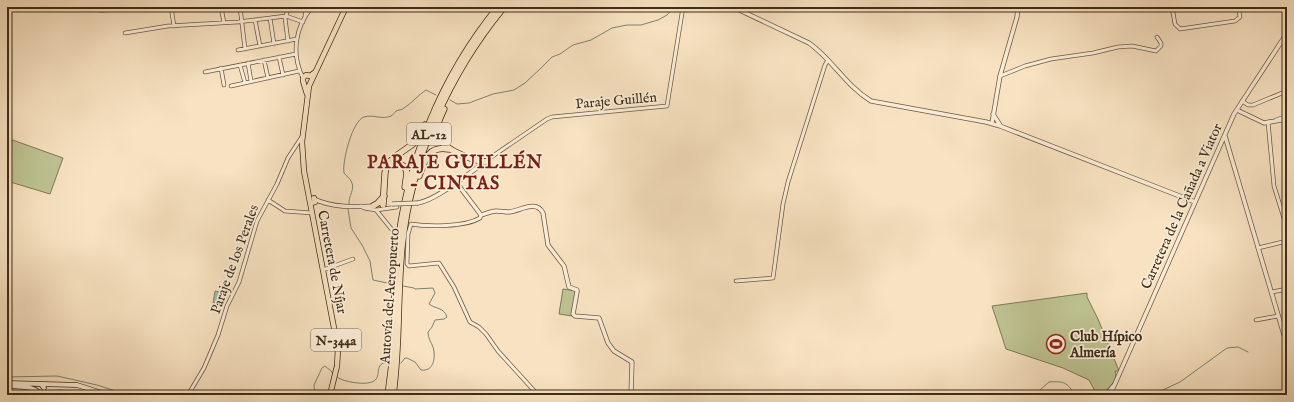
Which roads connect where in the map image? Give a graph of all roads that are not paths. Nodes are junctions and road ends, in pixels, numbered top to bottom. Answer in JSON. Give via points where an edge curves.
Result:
{"nodes":[{"id":1,"x":181,"y":7,"type":"edge"},
{"id":2,"x":221,"y":7,"type":"edge"},
{"id":3,"x":241,"y":7,"type":"edge"},
{"id":4,"x":286,"y":7,"type":"edge"},
{"id":5,"x":306,"y":7,"type":"edge"},
{"id":6,"x":312,"y":7,"type":"edge"},
{"id":7,"x":346,"y":7,"type":"edge"},
{"id":8,"x":498,"y":7,"type":"edge"},
{"id":9,"x":504,"y":7,"type":"edge"},
{"id":10,"x":683,"y":7,"type":"edge"},
{"id":11,"x":734,"y":7,"type":"edge"},
{"id":12,"x":1018,"y":7,"type":"edge"},
{"id":13,"x":1172,"y":7,"type":"edge"},
{"id":14,"x":171,"y":8,"type":"edge"},
{"id":15,"x":1239,"y":11,"type":"dead end"},
{"id":16,"x":286,"y":16,"type":"junction"},
{"id":17,"x":306,"y":16,"type":"junction"},
{"id":18,"x":270,"y":18,"type":"junction"},
{"id":19,"x":256,"y":20,"type":"junction"},
{"id":20,"x":242,"y":21,"type":"junction"},
{"id":21,"x":303,"y":22,"type":"junction"},
{"id":22,"x":224,"y":23,"type":"junction"},
{"id":23,"x":174,"y":26,"type":"junction"},
{"id":24,"x":125,"y":33,"type":"dead end"},
{"id":25,"x":1287,"y":33,"type":"edge"},
{"id":26,"x":1157,"y":38,"type":"dead end"},
{"id":27,"x":297,"y":39,"type":"junction"},
{"id":28,"x":288,"y":41,"type":"junction"},
{"id":29,"x":274,"y":44,"type":"junction"},
{"id":30,"x":260,"y":46,"type":"junction"},
{"id":31,"x":245,"y":49,"type":"junction"},
{"id":32,"x":238,"y":50,"type":"dead end"},
{"id":33,"x":296,"y":54,"type":"junction"},
{"id":34,"x":279,"y":57,"type":"junction"},
{"id":35,"x":264,"y":60,"type":"junction"},
{"id":36,"x":828,"y":60,"type":"junction"},
{"id":37,"x":248,"y":63,"type":"junction"},
{"id":38,"x":464,"y":63,"type":"junction"},
{"id":39,"x":240,"y":65,"type":"junction"},
{"id":40,"x":221,"y":68,"type":"junction"},
{"id":41,"x":300,"y":71,"type":"junction"},
{"id":42,"x":205,"y":72,"type":"dead end"},
{"id":43,"x":283,"y":75,"type":"junction"},
{"id":44,"x":1000,"y":76,"type":"junction"},
{"id":45,"x":268,"y":78,"type":"junction"},
{"id":46,"x":303,"y":78,"type":"junction"},
{"id":47,"x":312,"y":78,"type":"junction"},
{"id":48,"x":251,"y":81,"type":"junction"},
{"id":49,"x":245,"y":83,"type":"junction"},
{"id":50,"x":304,"y":83,"type":"junction"},
{"id":51,"x":447,"y":84,"type":"junction"},
{"id":52,"x":224,"y":85,"type":"dead end"},
{"id":53,"x":232,"y":86,"type":"dead end"},
{"id":54,"x":1287,"y":90,"type":"edge"},
{"id":55,"x":307,"y":96,"type":"junction"},
{"id":56,"x":1242,"y":101,"type":"junction"},
{"id":57,"x":1237,"y":110,"type":"junction"},
{"id":58,"x":993,"y":114,"type":"junction"},
{"id":59,"x":1287,"y":116,"type":"edge"},
{"id":60,"x":1287,"y":119,"type":"edge"},
{"id":61,"x":986,"y":122,"type":"junction"},
{"id":62,"x":1268,"y":122,"type":"junction"},
{"id":63,"x":992,"y":123,"type":"junction"},
{"id":64,"x":1000,"y":126,"type":"junction"},
{"id":65,"x":304,"y":133,"type":"junction"},
{"id":66,"x":1225,"y":136,"type":"junction"},
{"id":67,"x":451,"y":149,"type":"junction"},
{"id":68,"x":483,"y":163,"type":"junction"},
{"id":69,"x":388,"y":164,"type":"junction"},
{"id":70,"x":456,"y":182,"type":"junction"},
{"id":71,"x":384,"y":196,"type":"junction"},
{"id":72,"x":268,"y":200,"type":"junction"},
{"id":73,"x":314,"y":200,"type":"junction"},
{"id":74,"x":1191,"y":200,"type":"junction"},
{"id":75,"x":1196,"y":200,"type":"junction"},
{"id":76,"x":392,"y":204,"type":"junction"},
{"id":77,"x":384,"y":205,"type":"junction"},
{"id":78,"x":1193,"y":206,"type":"junction"},
{"id":79,"x":397,"y":207,"type":"dead end"},
{"id":80,"x":374,"y":208,"type":"junction"},
{"id":81,"x":408,"y":210,"type":"junction"},
{"id":82,"x":312,"y":213,"type":"junction"},
{"id":83,"x":481,"y":215,"type":"junction"},
{"id":84,"x":402,"y":216,"type":"junction"},
{"id":85,"x":1287,"y":228,"type":"edge"},
{"id":86,"x":393,"y":231,"type":"dead end"},
{"id":87,"x":1287,"y":241,"type":"edge"},
{"id":88,"x":1258,"y":248,"type":"junction"},
{"id":89,"x":353,"y":259,"type":"dead end"},
{"id":90,"x":323,"y":270,"type":"junction"},
{"id":91,"x":736,"y":281,"type":"dead end"},
{"id":92,"x":1287,"y":289,"type":"edge"},
{"id":93,"x":1272,"y":292,"type":"junction"},
{"id":94,"x":1278,"y":316,"type":"junction"},
{"id":95,"x":1256,"y":320,"type":"dead end"},
{"id":96,"x":1284,"y":335,"type":"dead end"},
{"id":97,"x":7,"y":384,"type":"edge"},
{"id":98,"x":1114,"y":385,"type":"junction"},
{"id":99,"x":42,"y":386,"type":"junction"},
{"id":100,"x":40,"y":393,"type":"edge"},
{"id":101,"x":108,"y":395,"type":"edge"},
{"id":102,"x":188,"y":395,"type":"edge"},
{"id":103,"x":330,"y":395,"type":"edge"},
{"id":104,"x":388,"y":395,"type":"edge"},
{"id":105,"x":393,"y":395,"type":"edge"},
{"id":106,"x":538,"y":395,"type":"edge"},
{"id":107,"x":631,"y":395,"type":"edge"},
{"id":108,"x":1106,"y":395,"type":"edge"},
{"id":109,"x":1110,"y":395,"type":"edge"}],
"edges":[{"from":1,"to":14,"type":"street"},
{"from":2,"to":22,"type":"street"},
{"from":3,"to":20,"type":"street"},
{"from":4,"to":16,"type":"street"},
{"from":5,"to":17,"type":"street"},
{"from":6,"to":17,"type":"street"},
{"from":7,"to":47,"type":"main road","name":"Carretera de Níjar"},
{"from":8,"to":51,"type":"highway","name":"Autovía del Aeropuerto","number":"AL-12","via":[[472,42]]},
{"from":9,"to":38,"type":"highway","name":"Autovía del Aeropuerto","number":"AL-12"},
{"from":10,"to":68,"type":"street","name":"Paraje Guillén","via":[[667,106],[552,117]]},
{"from":11,"to":36,"type":"street","via":[[809,43]]},
{"from":12,"to":44,"type":"street"},
{"from":13,"to":15,"type":"street","via":[[1175,24],[1180,29],[1236,21],[1240,17]]},
{"from":14,"to":23,"type":"street"},
{"from":16,"to":18,"type":"street"},
{"from":16,"to":21,"type":"street"},
{"from":16,"to":28,"type":"street"},
{"from":17,"to":21,"type":"street"},
{"from":18,"to":19,"type":"street"},
{"from":18,"to":29,"type":"street"},
{"from":19,"to":20,"type":"street"},
{"from":19,"to":30,"type":"street"},
{"from":20,"to":22,"type":"street"},
{"from":20,"to":31,"type":"street"},
{"from":21,"to":27,"type":"street"},
{"from":22,"to":23,"type":"street"},
{"from":23,"to":24,"type":"street"},
{"from":25,"to":56,"type":"street","name":"Carretera de la Cañada a Viator"},
{"from":26,"to":44,"type":"street","via":[[1161,46],[1156,50],[1132,46],[1118,47],[1051,59]]},
{"from":27,"to":28,"type":"street"},
{"from":27,"to":33,"type":"street"},
{"from":28,"to":29,"type":"street"},
{"from":29,"to":30,"type":"street"},
{"from":30,"to":31,"type":"street"},
{"from":31,"to":32,"type":"street"},
{"from":33,"to":34,"type":"street"},
{"from":33,"to":41,"type":"street"},
{"from":34,"to":35,"type":"street"},
{"from":34,"to":43,"type":"street"},
{"from":35,"to":37,"type":"street"},
{"from":35,"to":45,"type":"street"},
{"from":36,"to":61,"type":"street","via":[[862,96],[871,100]]},
{"from":36,"to":91,"type":"street","via":[[782,204],[773,278]]},
{"from":37,"to":39,"type":"street"},
{"from":37,"to":48,"type":"street"},
{"from":38,"to":67,"type":"highway","via":[[437,127],[441,142]]},
{"from":38,"to":81,"type":"highway","name":"Autovía del Aeropuerto","number":"AL-12","via":[[428,138]]},
{"from":39,"to":40,"type":"street"},
{"from":39,"to":49,"type":"street"},
{"from":40,"to":42,"type":"street"},
{"from":40,"to":52,"type":"street"},
{"from":41,"to":43,"type":"street"},
{"from":41,"to":46,"type":"street"},
{"from":43,"to":45,"type":"street"},
{"from":44,"to":58,"type":"street"},
{"from":45,"to":48,"type":"street"},
{"from":46,"to":47,"type":"main road","via":[[306,75]]},
{"from":46,"to":50,"type":"main road","name":"Carretera de Níjar"},
{"from":47,"to":50,"type":"main road","via":[[307,84]]},
{"from":47,"to":55,"type":"main road","name":"Carretera de Níjar"},
{"from":48,"to":49,"type":"street"},
{"from":49,"to":53,"type":"street"},
{"from":50,"to":55,"type":"main road","name":"Carretera de Níjar"},
{"from":51,"to":69,"type":"highway","via":[[417,139]]},
{"from":51,"to":84,"type":"highway","name":"Autovía del Aeropuerto","number":"AL-12","via":[[418,154]]},
{"from":54,"to":56,"type":"street","via":[[1253,105]]},
{"from":55,"to":65,"type":"main road","name":"Carretera de Níjar"},
{"from":56,"to":57,"type":"street","name":"Carretera de la Cañada a Viator"},
{"from":57,"to":62,"type":"street","via":[[1264,123]]},
{"from":57,"to":66,"type":"street","name":"Carretera de la Cañada a Viator"},
{"from":58,"to":61,"type":"street"},
{"from":58,"to":63,"type":"street"},
{"from":58,"to":64,"type":"street"},
{"from":59,"to":62,"type":"street"},
{"from":60,"to":62,"type":"street"},
{"from":61,"to":63,"type":"street"},
{"from":62,"to":85,"type":"street","via":[[1274,186]]},
{"from":63,"to":64,"type":"street"},
{"from":64,"to":74,"type":"street"},
{"from":65,"to":72,"type":"street","name":"Paraje de los Perales","via":[[288,158]]},
{"from":65,"to":73,"type":"main road","name":"Carretera de Níjar","via":[[303,158],[308,192]]},
{"from":66,"to":75,"type":"street","name":"Carretera de la Cañada a Viator"},
{"from":66,"to":88,"type":"street"},
{"from":67,"to":68,"type":"highway"},
{"from":67,"to":81,"type":"highway","via":[[438,148],[428,156]]},
{"from":68,"to":70,"type":"street"},
{"from":69,"to":71,"type":"highway"},
{"from":69,"to":84,"type":"highway","via":[[400,163],[407,170]]},
{"from":70,"to":76,"type":"street","bridge":true,"via":[[425,202]]},
{"from":70,"to":83,"type":"street"},
{"from":71,"to":76,"type":"highway"},
{"from":71,"to":77,"type":"highway"},
{"from":71,"to":80,"type":"highway"},
{"from":72,"to":82,"type":"street","via":[[285,211]]},
{"from":72,"to":102,"type":"street","name":"Paraje de los Perales","via":[[255,226],[239,282],[227,306],[218,335],[204,368]]},
{"from":73,"to":80,"type":"street","via":[[338,206]]},
{"from":73,"to":82,"type":"main road","name":"Carretera de Níjar","number":"N-344a"},
{"from":74,"to":75,"type":"street"},
{"from":74,"to":78,"type":"street"},
{"from":75,"to":78,"type":"street","name":"Carretera de la Cañada a Viator"},
{"from":76,"to":77,"type":"street"},
{"from":77,"to":80,"type":"street"},
{"from":78,"to":98,"type":"street","name":"Carretera de la Cañada a Viator"},
{"from":79,"to":80,"type":"street"},
{"from":80,"to":86,"type":"street"},
{"from":81,"to":105,"type":"highway","name":"Autovía del Aeropuerto","number":"AL-12","via":[[402,246]]},
{"from":82,"to":90,"type":"main road","name":"Carretera de Níjar","number":"N-344a"},
{"from":83,"to":106,"type":"street","via":[[476,220],[462,223],[411,224],[407,264],[409,266],[439,263],[454,287],[470,322],[486,334]]},
{"from":83,"to":107,"type":"street","via":[[496,211],[511,212],[531,206],[541,209],[548,245],[564,266],[569,287],[577,292],[574,314],[598,318],[608,343],[632,362]]},
{"from":84,"to":104,"type":"highway","name":"Autovía del Aeropuerto","number":"AL-12","via":[[397,253]]},
{"from":87,"to":88,"type":"street"},
{"from":88,"to":93,"type":"street"},
{"from":89,"to":90,"type":"street"},
{"from":90,"to":103,"type":"main road","name":"Carretera de Níjar","number":"N-344a","via":[[338,356]]},
{"from":92,"to":93,"type":"street"},
{"from":93,"to":94,"type":"street"},
{"from":94,"to":95,"type":"street"},
{"from":94,"to":96,"type":"street"},
{"from":97,"to":99,"type":"main road"},
{"from":97,"to":100,"type":"main road","via":[[28,387]]},
{"from":98,"to":108,"type":"street"},
{"from":98,"to":109,"type":"street","name":"Carretera de la Cañada a Viator"},
{"from":99,"to":100,"type":"main road"},
{"from":99,"to":100,"type":"main road","via":[[36,387]]},
{"from":99,"to":101,"type":"main road","via":[[77,385]]}]}
